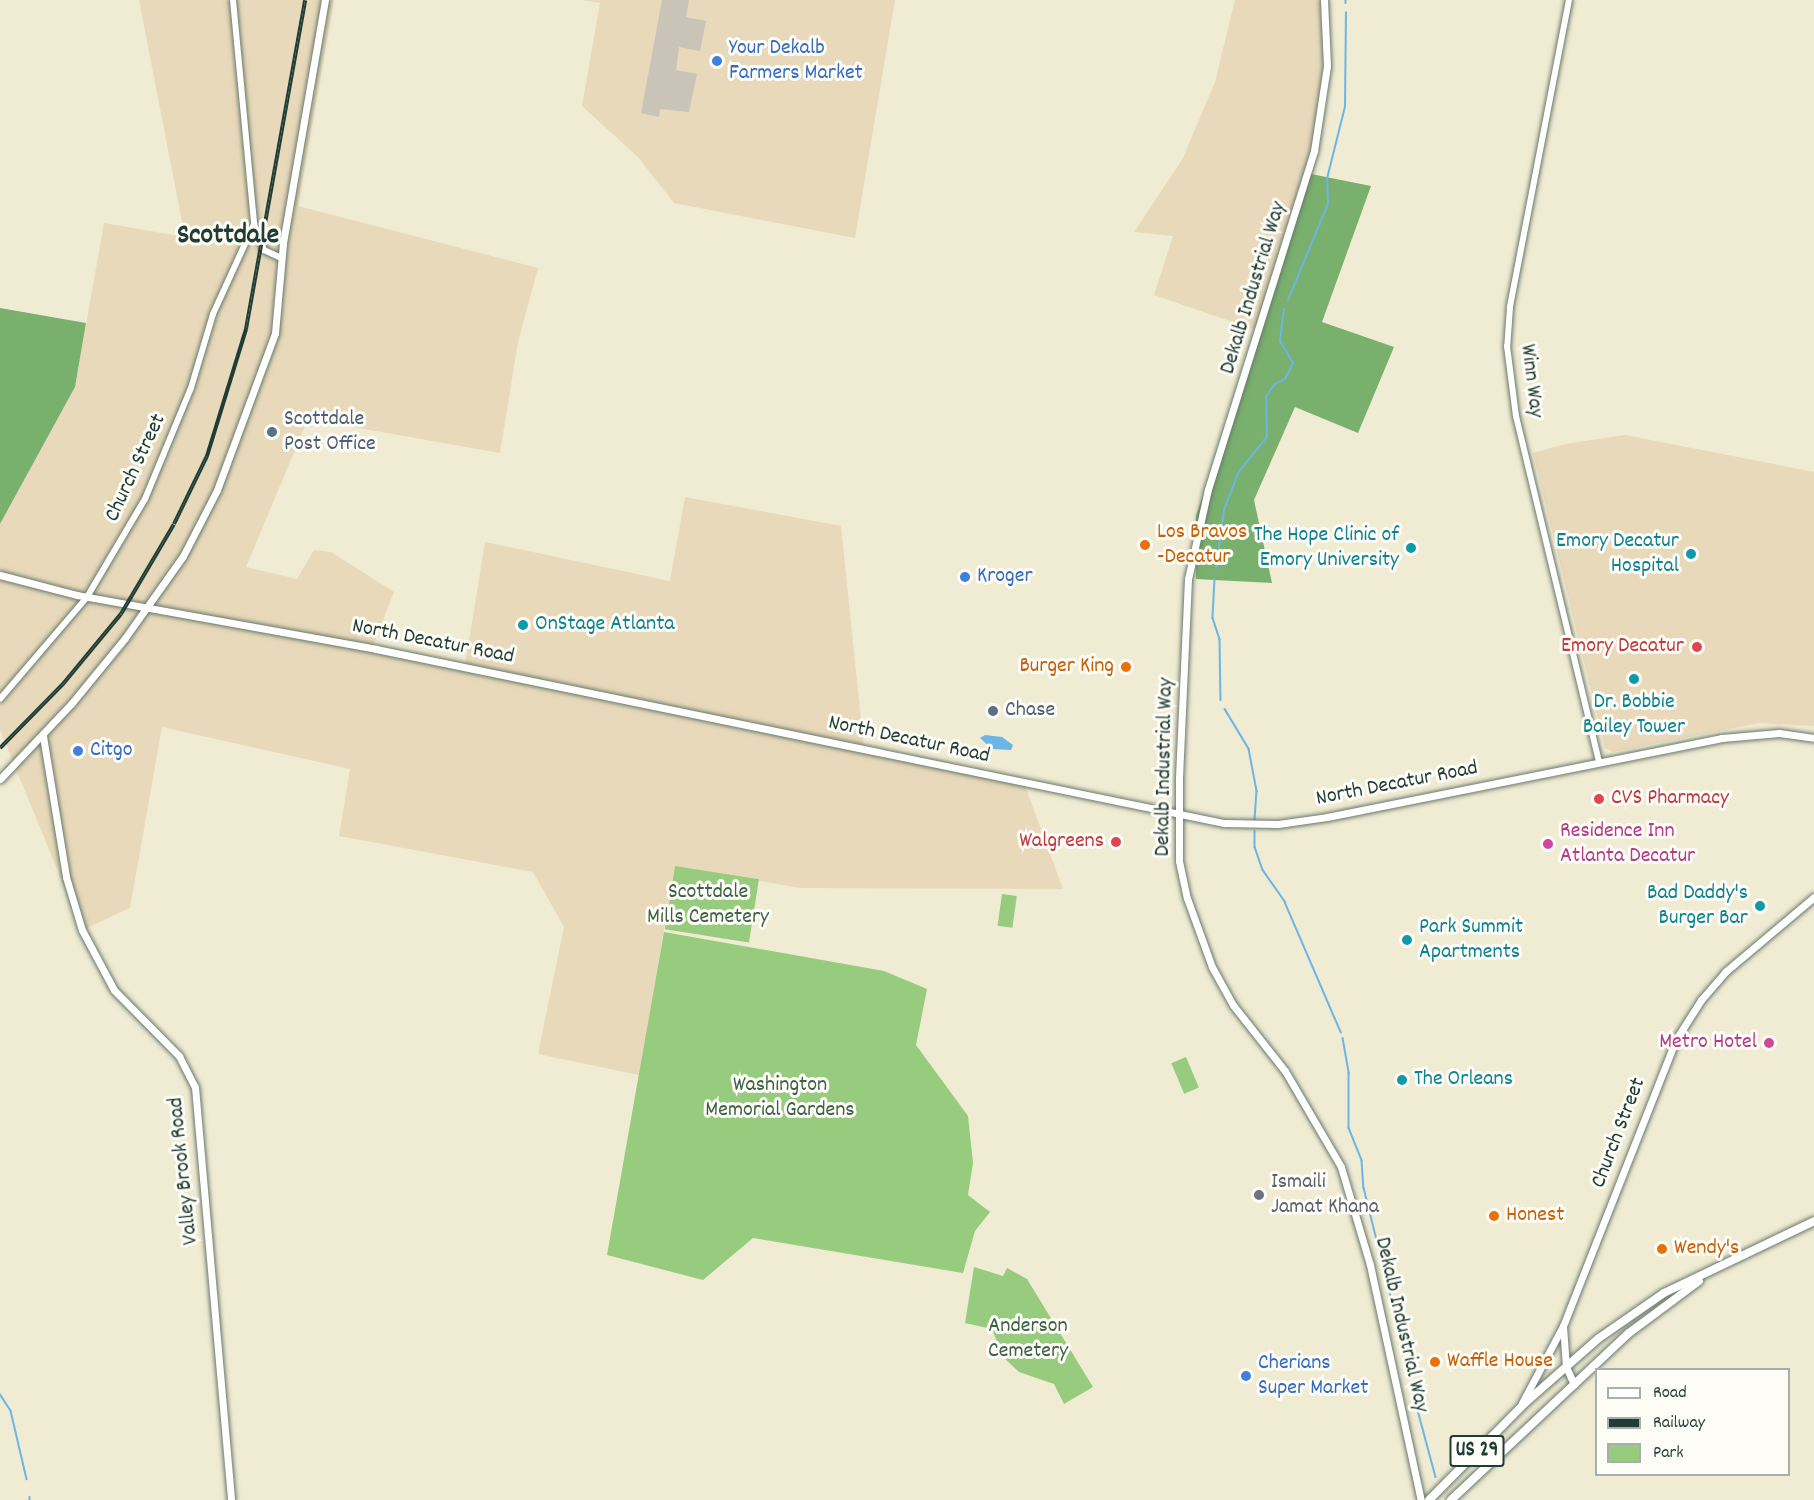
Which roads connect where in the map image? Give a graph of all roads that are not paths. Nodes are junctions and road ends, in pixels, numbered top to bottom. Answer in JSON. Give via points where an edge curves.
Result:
{"nodes":[{"id":1,"x":233,"y":0,"type":"edge"},
{"id":2,"x":325,"y":0,"type":"edge"},
{"id":3,"x":1324,"y":0,"type":"edge"},
{"id":4,"x":1569,"y":0,"type":"edge"},
{"id":5,"x":254,"y":224,"type":"junction"},
{"id":6,"x":281,"y":258,"type":"junction"},
{"id":7,"x":0,"y":575,"type":"edge"},
{"id":8,"x":87,"y":597,"type":"junction"},
{"id":9,"x":148,"y":608,"type":"junction"},
{"id":10,"x":0,"y":699,"type":"edge"},
{"id":11,"x":43,"y":736,"type":"junction"},
{"id":12,"x":1814,"y":738,"type":"edge"},
{"id":13,"x":1599,"y":763,"type":"junction"},
{"id":14,"x":0,"y":779,"type":"edge"},
{"id":15,"x":1178,"y":814,"type":"junction"},
{"id":16,"x":1814,"y":897,"type":"edge"},
{"id":17,"x":1814,"y":1221,"type":"edge"},
{"id":18,"x":1703,"y":1277,"type":"junction"},
{"id":19,"x":1563,"y":1326,"type":"junction"},
{"id":20,"x":1566,"y":1367,"type":"junction"},
{"id":21,"x":1574,"y":1384,"type":"junction"},
{"id":22,"x":1516,"y":1413,"type":"junction"},
{"id":23,"x":231,"y":1500,"type":"edge"},
{"id":24,"x":1421,"y":1500,"type":"edge"},
{"id":25,"x":1429,"y":1500,"type":"edge"},
{"id":26,"x":1451,"y":1500,"type":"edge"}],
"edges":[{"from":1,"to":5,"type":"street"},
{"from":2,"to":6,"type":"main road"},
{"from":3,"to":15,"type":"main road","name":"Dekalb Industrial Way","via":[[1327,66],[1314,151],[1208,489],[1188,579]]},
{"from":4,"to":13,"type":"street","name":"Winn Way","via":[[1510,307],[1507,346],[1516,416]]},
{"from":5,"to":6,"type":"street","via":[[264,250]]},
{"from":5,"to":8,"type":"street","name":"Church Street","via":[[213,314],[192,388],[163,461]]},
{"from":6,"to":9,"type":"main road","via":[[275,333],[249,410],[200,527]]},
{"from":7,"to":8,"type":"main road","name":"North Decatur Road"},
{"from":8,"to":9,"type":"main road","name":"North Decatur Road"},
{"from":8,"to":10,"type":"street","name":"Church Street"},
{"from":9,"to":11,"type":"main road"},
{"from":9,"to":15,"type":"main road","name":"North Decatur Road","via":[[376,649]]},
{"from":11,"to":14,"type":"main road"},
{"from":11,"to":23,"type":"main road","name":"Valley Brook Road","via":[[66,877],[82,930],[114,990],[179,1056],[195,1087]]},
{"from":12,"to":13,"type":"main road","name":"North Decatur Road","via":[[1784,733],[1736,736]]},
{"from":13,"to":15,"type":"main road","name":"North Decatur Road","via":[[1278,824],[1224,823]]},
{"from":15,"to":24,"type":"main road","name":"Dekalb Industrial Way","via":[[1179,861],[1187,898],[1212,967],[1233,1005],[1285,1071],[1341,1167],[1370,1265]]},
{"from":16,"to":19,"type":"main road","name":"Church Street","via":[[1725,972],[1675,1041]]},
{"from":17,"to":18,"type":"highway","number":"US 29"},
{"from":18,"to":20,"type":"highway","number":"US 29","via":[[1664,1293]]},
{"from":18,"to":21,"type":"highway","number":"US 29","via":[[1681,1298],[1629,1333]]},
{"from":19,"to":20,"type":"main road","name":"Church Street"},
{"from":19,"to":22,"type":"main road","name":"Church Street"},
{"from":20,"to":21,"type":"main road","name":"Church Street"},
{"from":20,"to":22,"type":"highway","number":"US 29"},
{"from":21,"to":26,"type":"highway","number":"US 29"},
{"from":22,"to":25,"type":"highway","number":"US 29"}]}
